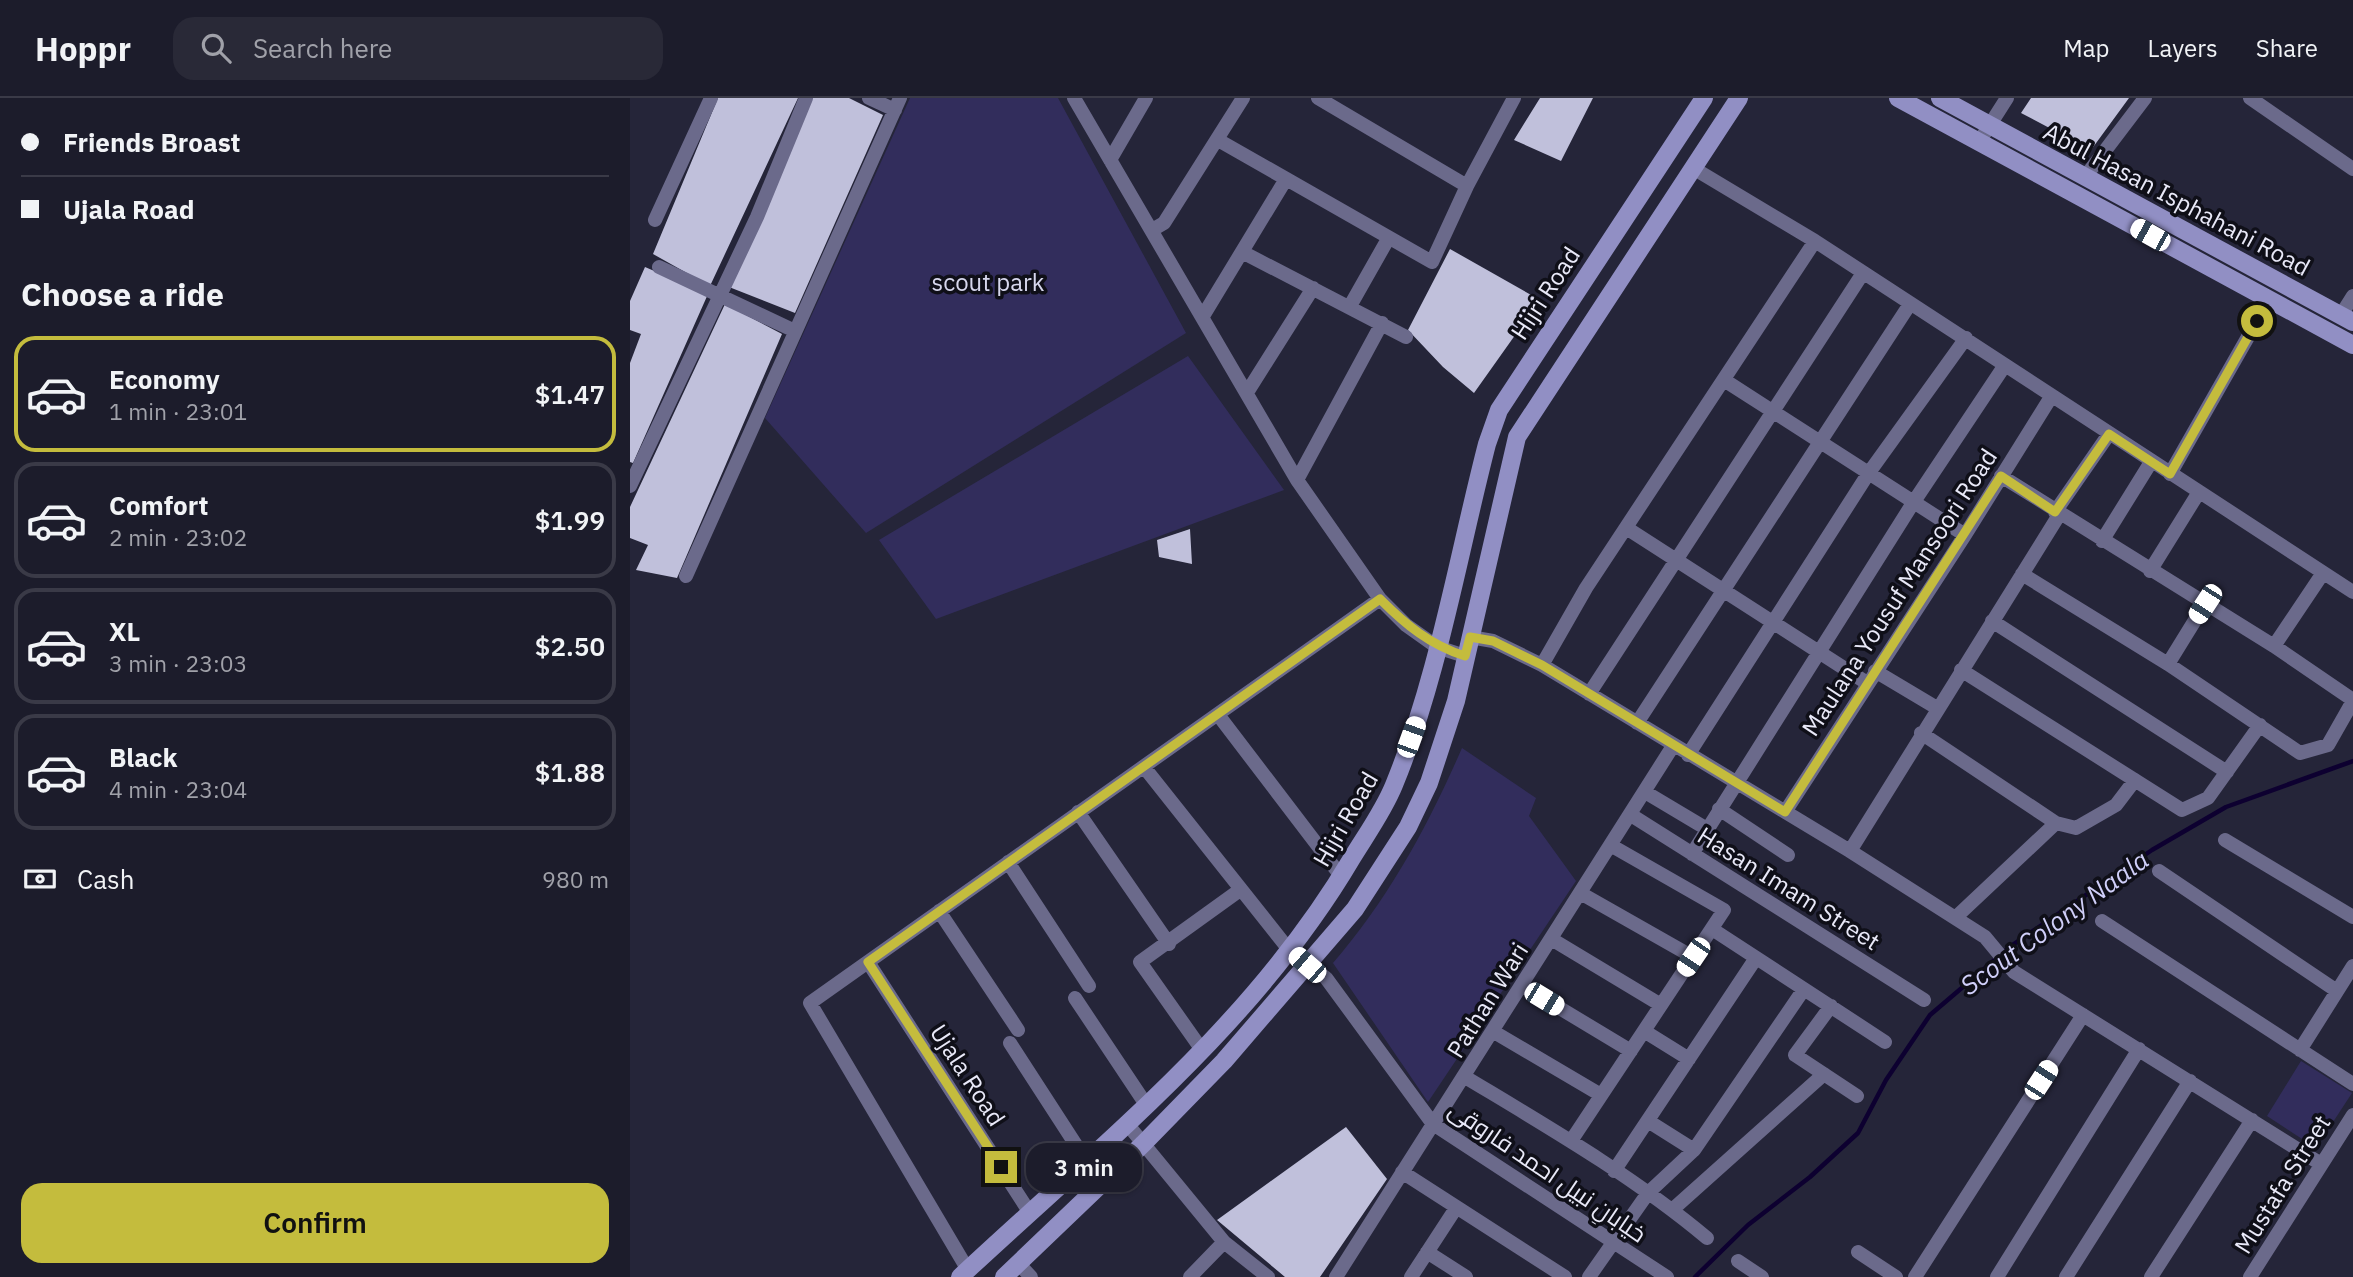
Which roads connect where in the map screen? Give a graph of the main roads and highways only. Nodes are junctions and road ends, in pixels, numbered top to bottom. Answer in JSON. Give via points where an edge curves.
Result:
{"nodes":[{"id":1,"x":1704,"y":98,"type":"edge"},
{"id":2,"x":1739,"y":98,"type":"edge"},
{"id":3,"x":1898,"y":98,"type":"edge"},
{"id":4,"x":1940,"y":98,"type":"edge"},
{"id":5,"x":2347,"y":319,"type":"edge"},
{"id":6,"x":2353,"y":345,"type":"edge"},
{"id":7,"x":1010,"y":1231,"type":"junction"},
{"id":8,"x":988,"y":1251,"type":"junction"},
{"id":9,"x":1018,"y":1269,"type":"edge"},
{"id":10,"x":964,"y":1273,"type":"edge"}],
"edges":[{"from":1,"to":7,"type":"main road","name":"Hijri Road","via":[[1499,410],[1421,712],[1393,788],[1341,876],[1290,951],[1202,1051]]},
{"from":2,"to":9,"type":"main road","via":[[1517,437],[1455,701],[1429,783],[1408,827],[1355,909],[1224,1061]]},
{"from":3,"to":6,"type":"main road","name":"Abul Hasan Isphahani Road"},
{"from":4,"to":5,"type":"main road","name":"Abul Hasan Isphahani Road"},
{"from":7,"to":8,"type":"main road","name":"Hijri Road"},
{"from":7,"to":9,"type":"main road"},
{"from":8,"to":9,"type":"main road"},
{"from":8,"to":10,"type":"main road","name":"Hijri Road"}]}
